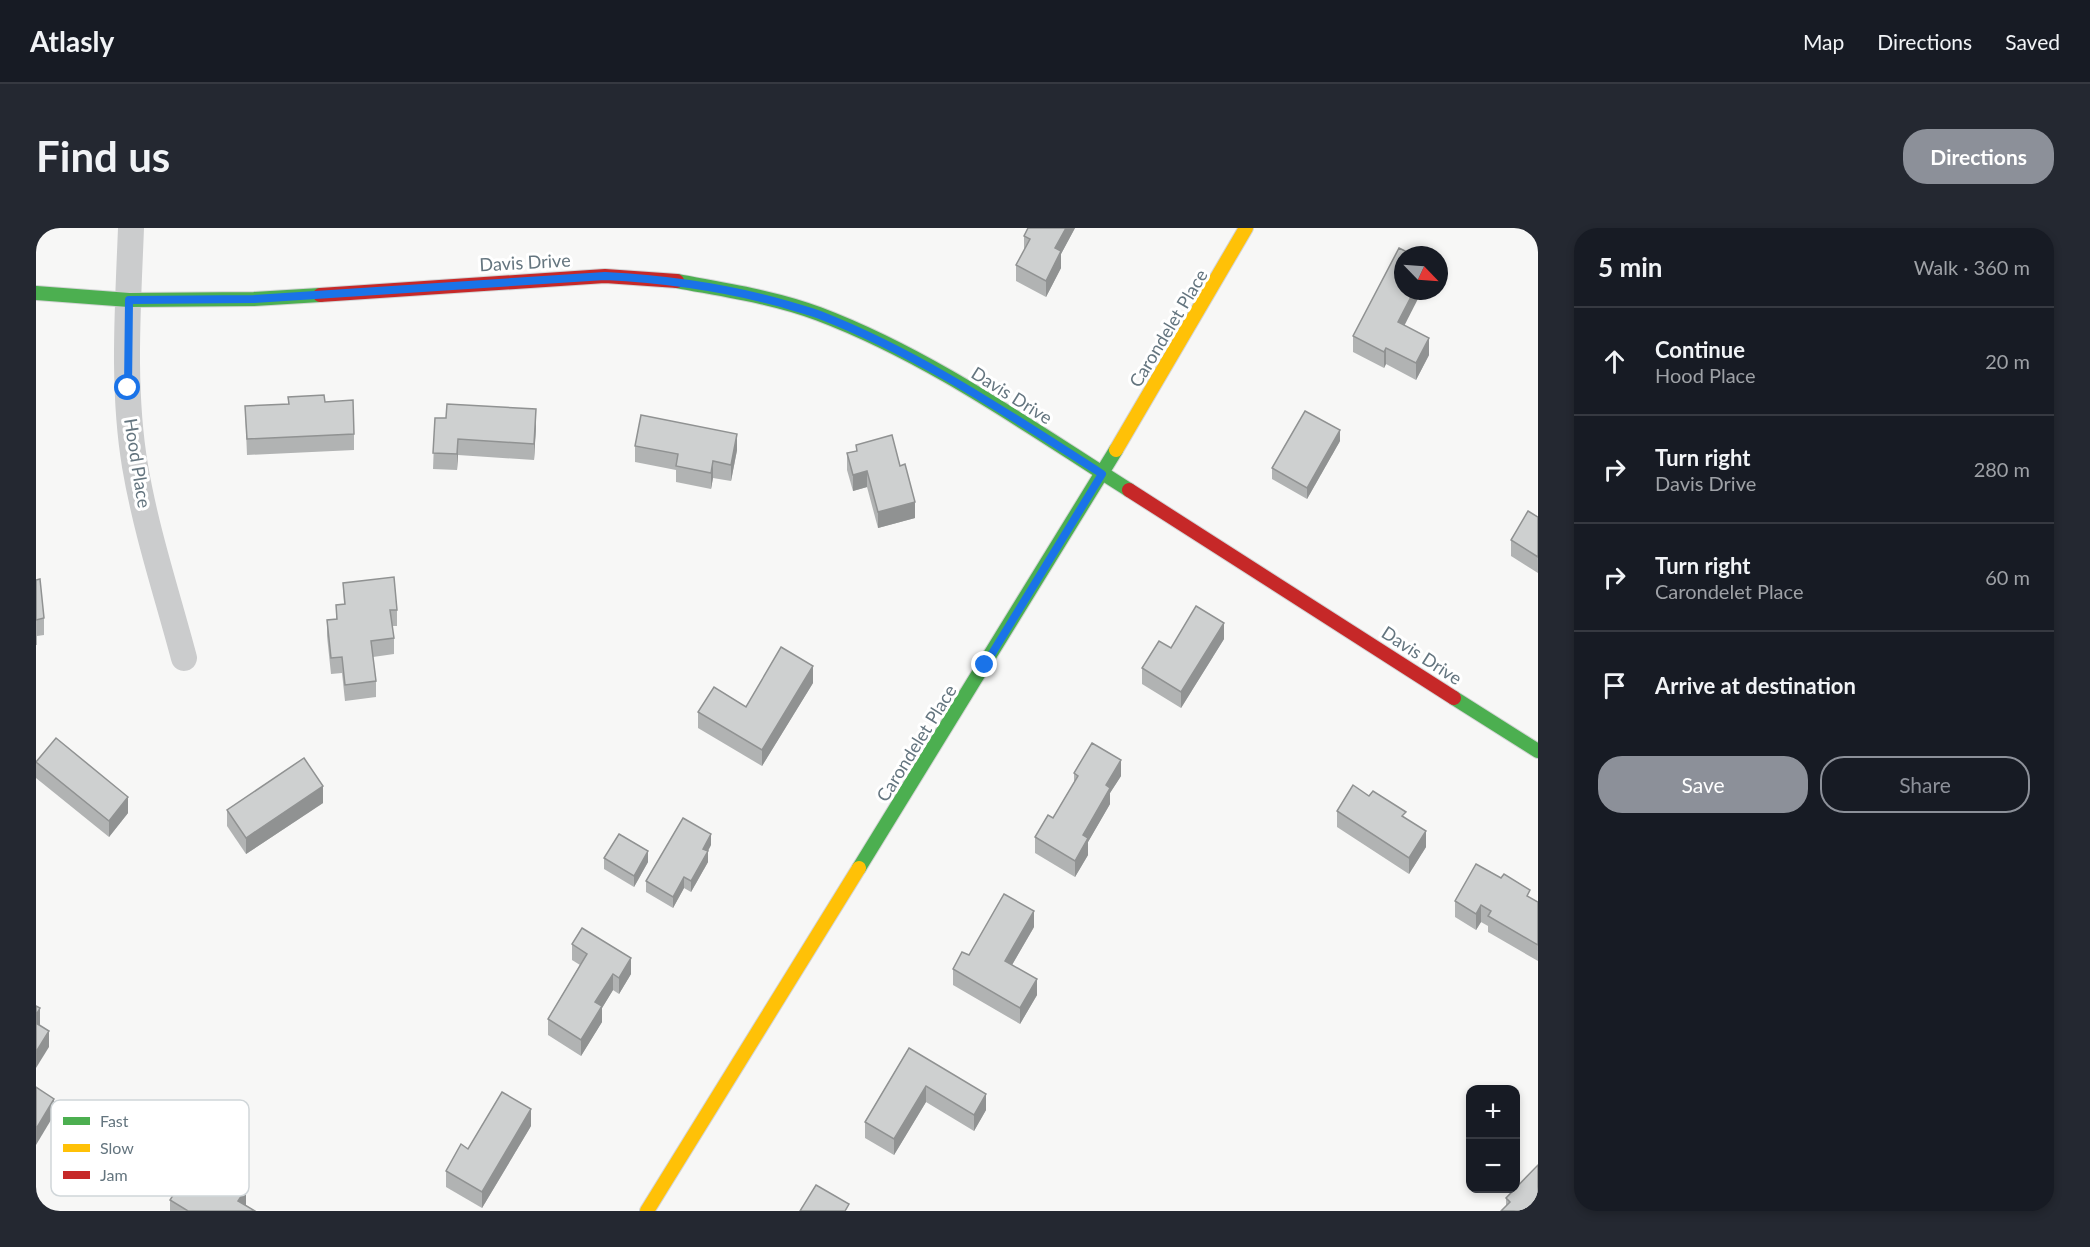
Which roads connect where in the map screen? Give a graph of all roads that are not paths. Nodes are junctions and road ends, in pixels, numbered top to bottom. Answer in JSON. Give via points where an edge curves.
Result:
{"nodes":[{"id":1,"x":131,"y":228,"type":"edge"},
{"id":2,"x":1246,"y":228,"type":"edge"},
{"id":3,"x":36,"y":293,"type":"edge"},
{"id":4,"x":129,"y":300,"type":"junction"},
{"id":5,"x":1102,"y":474,"type":"junction"},
{"id":6,"x":184,"y":658,"type":"dead end"},
{"id":7,"x":1538,"y":751,"type":"edge"},
{"id":8,"x":647,"y":1211,"type":"edge"}],
"edges":[{"from":1,"to":4,"type":"street","name":"Hood Place"},
{"from":2,"to":5,"type":"street","name":"Carondelet Place"},
{"from":3,"to":4,"type":"street","name":"Davis Drive"},
{"from":4,"to":5,"type":"street","name":"Davis Drive","via":[[254,299],[605,276],[663,279],[743,293],[818,314],[898,349],[968,388]]},
{"from":4,"to":6,"type":"street","name":"Hood Place","via":[[128,388],[135,466]]},
{"from":5,"to":7,"type":"street","name":"Davis Drive"},
{"from":5,"to":8,"type":"street","name":"Carondelet Place"}]}
